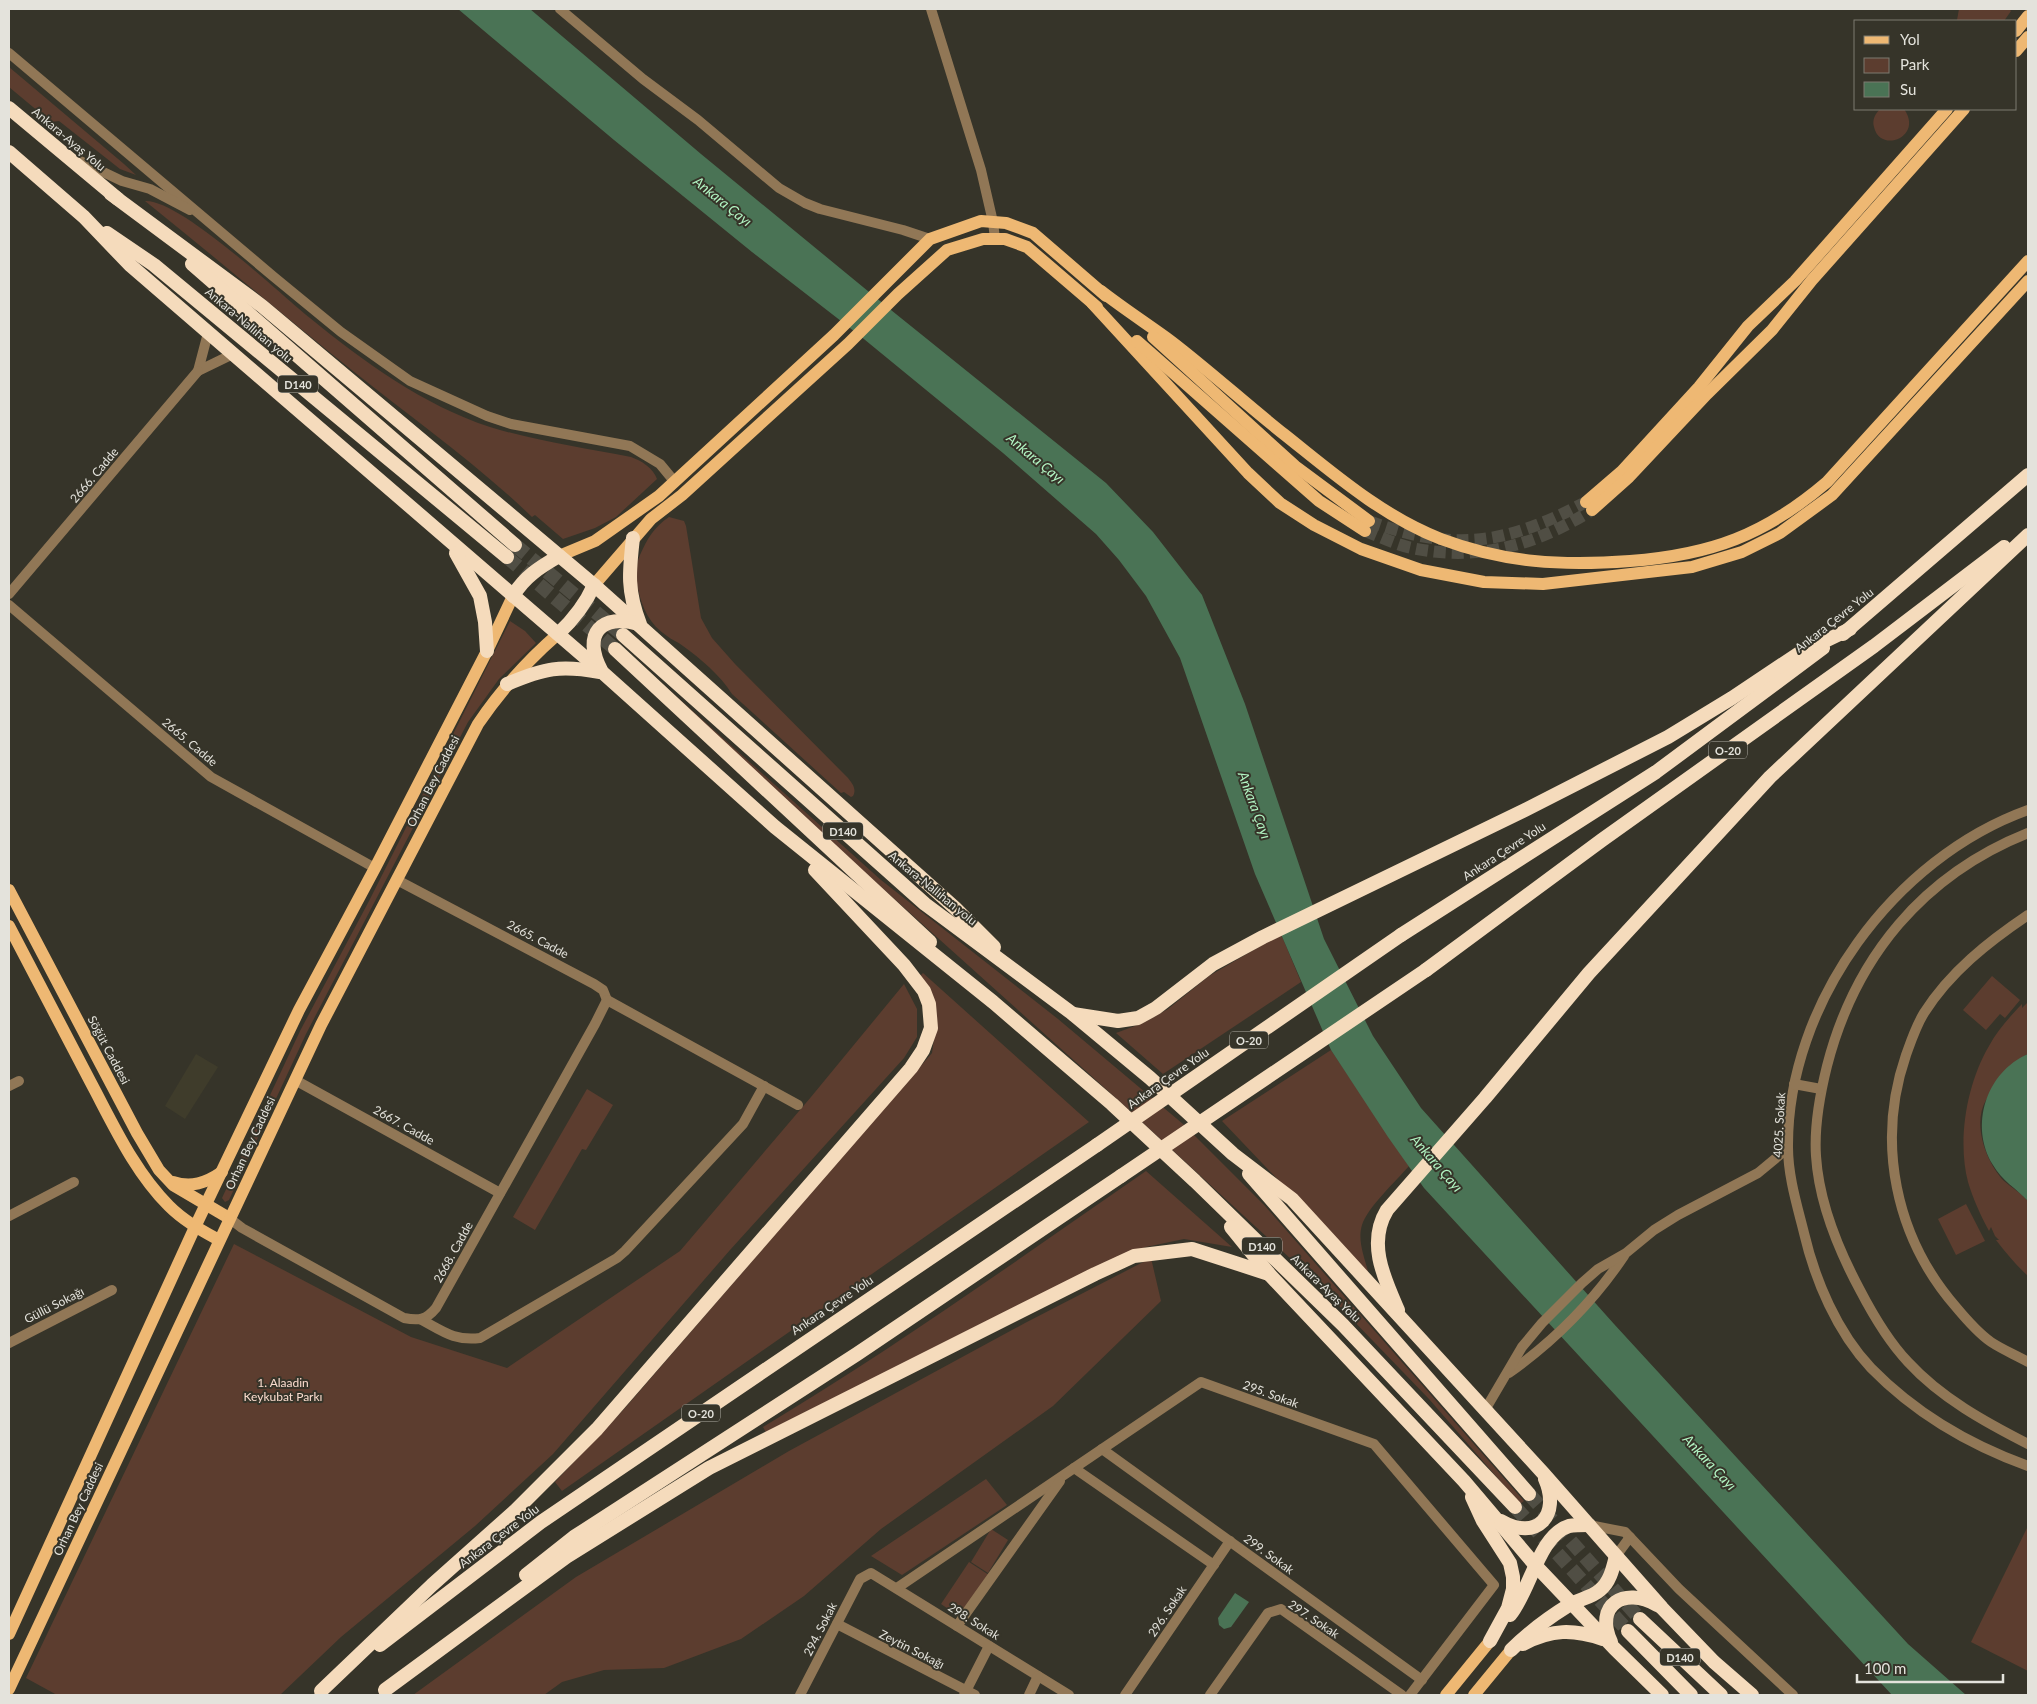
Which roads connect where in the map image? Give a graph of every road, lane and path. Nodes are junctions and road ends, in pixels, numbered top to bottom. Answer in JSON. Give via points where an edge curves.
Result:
{"nodes":[{"id":1,"x":560,"y":9,"type":"edge"},
{"id":2,"x":931,"y":9,"type":"edge"},
{"id":3,"x":2028,"y":16,"type":"edge"},
{"id":4,"x":2017,"y":30,"type":"edge"},
{"id":5,"x":2028,"y":37,"type":"edge"},
{"id":6,"x":2017,"y":50,"type":"edge"},
{"id":7,"x":9,"y":53,"type":"edge"},
{"id":8,"x":9,"y":108,"type":"edge"},
{"id":9,"x":1946,"y":110,"type":"edge"},
{"id":10,"x":1963,"y":110,"type":"edge"},
{"id":11,"x":9,"y":152,"type":"edge"},
{"id":12,"x":63,"y":154,"type":"junction"},
{"id":13,"x":111,"y":194,"type":"junction"},
{"id":14,"x":84,"y":217,"type":"junction"},
{"id":15,"x":206,"y":219,"type":"junction"},
{"id":16,"x":993,"y":222,"type":"junction"},
{"id":17,"x":995,"y":239,"type":"junction"},
{"id":18,"x":930,"y":240,"type":"junction"},
{"id":19,"x":2028,"y":261,"type":"edge"},
{"id":20,"x":2028,"y":281,"type":"edge"},
{"id":21,"x":1101,"y":292,"type":"junction"},
{"id":22,"x":1092,"y":303,"type":"junction"},
{"id":23,"x":1757,"y":316,"type":"junction"},
{"id":24,"x":1772,"y":330,"type":"junction"},
{"id":25,"x":208,"y":333,"type":"junction"},
{"id":26,"x":233,"y":354,"type":"junction"},
{"id":27,"x":198,"y":371,"type":"junction"},
{"id":28,"x":2028,"y":475,"type":"edge"},
{"id":29,"x":674,"y":481,"type":"junction"},
{"id":30,"x":682,"y":495,"type":"junction"},
{"id":31,"x":2028,"y":528,"type":"edge"},
{"id":32,"x":2028,"y":535,"type":"edge"},
{"id":33,"x":632,"y":538,"type":"junction"},
{"id":34,"x":449,"y":541,"type":"junction"},
{"id":35,"x":515,"y":545,"type":"tunnel mouth"},
{"id":36,"x":559,"y":556,"type":"junction"},
{"id":37,"x":507,"y":557,"type":"tunnel mouth"},
{"id":38,"x":594,"y":585,"type":"junction"},
{"id":39,"x":9,"y":594,"type":"edge"},
{"id":40,"x":513,"y":596,"type":"junction"},
{"id":41,"x":9,"y":605,"type":"edge"},
{"id":42,"x":640,"y":624,"type":"junction"},
{"id":43,"x":1850,"y":629,"type":"junction"},
{"id":44,"x":558,"y":634,"type":"junction"},
{"id":45,"x":624,"y":635,"type":"tunnel mouth"},
{"id":46,"x":615,"y":649,"type":"tunnel mouth"},
{"id":47,"x":487,"y":651,"type":"junction"},
{"id":48,"x":602,"y":672,"type":"junction"},
{"id":49,"x":507,"y":684,"type":"junction"},
{"id":50,"x":2028,"y":810,"type":"edge"},
{"id":51,"x":775,"y":827,"type":"junction"},
{"id":52,"x":2028,"y":833,"type":"edge"},
{"id":53,"x":375,"y":868,"type":"junction"},
{"id":54,"x":397,"y":880,"type":"junction"},
{"id":55,"x":9,"y":890,"type":"edge"},
{"id":56,"x":2028,"y":915,"type":"edge"},
{"id":57,"x":9,"y":926,"type":"edge"},
{"id":58,"x":13,"y":945,"type":"edge"},
{"id":59,"x":1031,"y":982,"type":"junction"},
{"id":60,"x":607,"y":1000,"type":"junction"},
{"id":61,"x":993,"y":1002,"type":"junction"},
{"id":62,"x":1073,"y":1014,"type":"junction"},
{"id":63,"x":295,"y":1080,"type":"junction"},
{"id":64,"x":19,"y":1081,"type":"dead end"},
{"id":65,"x":1794,"y":1084,"type":"junction"},
{"id":66,"x":9,"y":1086,"type":"edge"},
{"id":67,"x":764,"y":1086,"type":"junction"},
{"id":68,"x":1821,"y":1089,"type":"junction"},
{"id":69,"x":798,"y":1105,"type":"dead end"},
{"id":70,"x":1788,"y":1148,"type":"junction"},
{"id":71,"x":1233,"y":1154,"type":"junction"},
{"id":72,"x":222,"y":1172,"type":"junction"},
{"id":73,"x":167,"y":1180,"type":"junction"},
{"id":74,"x":1194,"y":1181,"type":"junction"},
{"id":75,"x":74,"y":1182,"type":"dead end"},
{"id":76,"x":500,"y":1193,"type":"junction"},
{"id":77,"x":206,"y":1205,"type":"junction"},
{"id":78,"x":9,"y":1216,"type":"edge"},
{"id":79,"x":229,"y":1218,"type":"junction"},
{"id":80,"x":195,"y":1227,"type":"junction"},
{"id":81,"x":219,"y":1240,"type":"junction"},
{"id":82,"x":1626,"y":1253,"type":"junction"},
{"id":83,"x":1269,"y":1274,"type":"junction"},
{"id":84,"x":112,"y":1290,"type":"dead end"},
{"id":85,"x":422,"y":1320,"type":"junction"},
{"id":86,"x":1404,"y":1322,"type":"junction"},
{"id":87,"x":9,"y":1343,"type":"edge"},
{"id":88,"x":2028,"y":1362,"type":"edge"},
{"id":89,"x":1506,"y":1375,"type":"junction"},
{"id":90,"x":1485,"y":1410,"type":"junction"},
{"id":91,"x":2028,"y":1444,"type":"edge"},
{"id":92,"x":1102,"y":1449,"type":"junction"},
{"id":93,"x":2028,"y":1466,"type":"edge"},
{"id":94,"x":1070,"y":1471,"type":"junction"},
{"id":95,"x":1543,"y":1473,"type":"junction"},
{"id":96,"x":1464,"y":1481,"type":"junction"},
{"id":97,"x":1528,"y":1494,"type":"tunnel mouth"},
{"id":98,"x":1515,"y":1507,"type":"tunnel mouth"},
{"id":99,"x":1494,"y":1516,"type":"junction"},
{"id":100,"x":1589,"y":1525,"type":"junction"},
{"id":101,"x":1630,"y":1537,"type":"junction"},
{"id":102,"x":1230,"y":1541,"type":"junction"},
{"id":103,"x":1616,"y":1556,"type":"junction"},
{"id":104,"x":1214,"y":1565,"type":"junction"},
{"id":105,"x":1536,"y":1566,"type":"junction"},
{"id":106,"x":865,"y":1575,"type":"joint"},
{"id":107,"x":897,"y":1588,"type":"junction"},
{"id":108,"x":1571,"y":1604,"type":"junction"},
{"id":109,"x":1662,"y":1608,"type":"junction"},
{"id":110,"x":1640,"y":1619,"type":"tunnel mouth"},
{"id":111,"x":837,"y":1624,"type":"junction"},
{"id":112,"x":957,"y":1626,"type":"junction"},
{"id":113,"x":1628,"y":1631,"type":"tunnel mouth"},
{"id":114,"x":9,"y":1634,"type":"edge"},
{"id":115,"x":1490,"y":1641,"type":"junction"},
{"id":116,"x":1610,"y":1644,"type":"junction"},
{"id":117,"x":989,"y":1646,"type":"junction"},
{"id":118,"x":1511,"y":1650,"type":"junction"},
{"id":119,"x":1038,"y":1676,"type":"junction"},
{"id":120,"x":1422,"y":1680,"type":"junction"},
{"id":121,"x":9,"y":1689,"type":"edge"},
{"id":122,"x":382,"y":1692,"type":"edge"},
{"id":123,"x":318,"y":1693,"type":"edge"},
{"id":124,"x":968,"y":1694,"type":"edge"},
{"id":125,"x":800,"y":1695,"type":"edge"},
{"id":126,"x":1029,"y":1695,"type":"edge"},
{"id":127,"x":1069,"y":1695,"type":"edge"},
{"id":128,"x":1125,"y":1695,"type":"edge"},
{"id":129,"x":1210,"y":1695,"type":"edge"},
{"id":130,"x":1402,"y":1695,"type":"edge"},
{"id":131,"x":1410,"y":1695,"type":"edge"},
{"id":132,"x":1446,"y":1695,"type":"edge"},
{"id":133,"x":1474,"y":1695,"type":"edge"},
{"id":134,"x":1662,"y":1695,"type":"edge"},
{"id":135,"x":1691,"y":1695,"type":"edge"},
{"id":136,"x":1721,"y":1695,"type":"edge"},
{"id":137,"x":1752,"y":1695,"type":"edge"},
{"id":138,"x":1793,"y":1695,"type":"edge"}],
"edges":[{"from":1,"to":18,"type":"street","via":[[780,188],[820,209]]},
{"from":2,"to":16,"type":"street","via":[[981,170]]},
{"from":3,"to":4,"type":"main road"},
{"from":5,"to":6,"type":"main road"},
{"from":7,"to":15,"type":"street"},
{"from":8,"to":12,"type":"highway","name":"Ankara-Ayaş Yolu"},
{"from":9,"to":23,"type":"main road","via":[[1795,281]]},
{"from":10,"to":24,"type":"main road","via":[[1812,280]]},
{"from":11,"to":14,"type":"highway"},
{"from":12,"to":13,"type":"highway","name":"Ankara-Ayaş Yolu"},
{"from":12,"to":15,"type":"street","via":[[122,181],[150,189]]},
{"from":13,"to":35,"type":"highway","name":"Ankara-Nallıhan yolu","number":"D140"},
{"from":13,"to":36,"type":"highway","via":[[262,306]]},
{"from":14,"to":25,"type":"highway","via":[[130,265]]},
{"from":14,"to":37,"type":"highway","name":"Ankara-Nallıhan yolu","number":"D140","via":[[154,265]]},
{"from":15,"to":29,"type":"street","via":[[341,332],[410,381],[511,424],[630,446],[660,464]]},
{"from":16,"to":17,"type":"street"},
{"from":16,"to":18,"type":"main road","via":[[981,221]]},
{"from":16,"to":21,"type":"main road","via":[[1033,233]]},
{"from":17,"to":22,"type":"main road","via":[[1027,247]]},
{"from":17,"to":30,"type":"main road","via":[[983,238],[947,250]]},
{"from":18,"to":29,"type":"main road","via":[[834,335]]},
{"from":19,"to":21,"type":"main road","via":[[1833,476],[1788,512],[1746,535],[1702,551],[1668,558],[1597,564],[1540,562],[1481,552],[1439,538],[1398,518],[1361,494],[1173,343]]},
{"from":20,"to":22,"type":"main road","via":[[1832,494],[1780,534],[1742,552],[1692,567],[1543,584],[1484,582],[1421,570],[1361,549],[1314,525],[1280,503],[1248,472]]},
{"from":21,"to":22,"type":"main road","via":[[1295,466],[1367,526],[1319,502]]},
{"from":23,"to":24,"type":"main road","via":[[1754,322],[1757,330],[1763,333]]},
{"from":23,"to":24,"type":"main road","via":[[1693,394],[1589,506],[1629,477]]},
{"from":25,"to":26,"type":"highway"},
{"from":25,"to":27,"type":"street","name":"2666. Cadde"},
{"from":26,"to":27,"type":"street","name":"2666. Cadde"},
{"from":26,"to":34,"type":"highway"},
{"from":27,"to":39,"type":"street","name":"2666. Cadde"},
{"from":28,"to":43,"type":"highway","name":"Ankara Çevre Yolu","number":"O-20"},
{"from":29,"to":30,"type":"main road"},
{"from":29,"to":36,"type":"main road","via":[[659,496],[595,542]]},
{"from":30,"to":33,"type":"main road"},
{"from":31,"to":122,"type":"highway","number":"O-20","bridge":true,"via":[[1874,646],[1426,970],[857,1354],[574,1537]]},
{"from":32,"to":86,"type":"highway","via":[[1770,777],[1589,973],[1486,1098],[1387,1210],[1380,1221],[1377,1247],[1388,1286]]},
{"from":33,"to":38,"type":"main road"},
{"from":33,"to":42,"type":"highway","via":[[629,578],[633,607]]},
{"from":34,"to":40,"type":"highway"},
{"from":34,"to":47,"type":"highway","via":[[480,596]]},
{"from":36,"to":38,"type":"highway"},
{"from":36,"to":40,"type":"highway","via":[[536,568]]},
{"from":38,"to":42,"type":"highway"},
{"from":38,"to":44,"type":"highway","via":[[575,619]]},
{"from":40,"to":44,"type":"highway"},
{"from":40,"to":47,"type":"main road","name":"Orhan Bey Caddesi"},
{"from":41,"to":53,"type":"street","name":"2665. Cadde","via":[[212,777]]},
{"from":42,"to":48,"type":"highway","via":[[616,620],[599,630],[593,648]]},
{"from":42,"to":59,"type":"highway","via":[[955,908]]},
{"from":43,"to":62,"type":"highway","via":[[1798,654],[1668,737],[1213,964],[1138,1018],[1118,1021]]},
{"from":43,"to":123,"type":"highway","name":"Ankara Çevre Yolu","number":"O-20","bridge":true,"via":[[1656,772],[1401,935],[541,1522]]},
{"from":44,"to":48,"type":"highway"},
{"from":44,"to":49,"type":"main road","name":"Orhan Bey Caddesi"},
{"from":45,"to":59,"type":"highway","name":"Ankara-Nallıhan yolu","number":"D140","via":[[925,904]]},
{"from":46,"to":61,"type":"highway","number":"D140"},
{"from":47,"to":53,"type":"main road","name":"Orhan Bey Caddesi"},
{"from":48,"to":49,"type":"highway","via":[[551,668]]},
{"from":48,"to":51,"type":"highway"},
{"from":49,"to":54,"type":"main road","name":"Orhan Bey Caddesi","via":[[478,724]]},
{"from":50,"to":65,"type":"street","name":"4025. Sokak","via":[[1959,844],[1885,906],[1842,967],[1821,1005]]},
{"from":51,"to":61,"type":"highway"},
{"from":51,"to":123,"type":"highway","via":[[904,965],[924,991],[931,1028],[923,1050],[911,1068],[597,1429],[516,1510]]},
{"from":52,"to":68,"type":"street","via":[[1974,861],[1904,916],[1858,981],[1834,1039]]},
{"from":53,"to":72,"type":"main road","name":"Orhan Bey Caddesi","via":[[299,1010]]},
{"from":54,"to":60,"type":"street","name":"2665. Cadde","via":[[594,984]]},
{"from":54,"to":63,"type":"main road","name":"Orhan Bey Caddesi"},
{"from":55,"to":73,"type":"main road","name":"Söğüt Caddesi","via":[[137,1133]]},
{"from":56,"to":88,"type":"street","via":[[1967,961],[1924,1014],[1898,1077],[1893,1104],[1892,1145],[1896,1190],[1904,1216],[1929,1270],[1966,1319],[1990,1341]]},
{"from":57,"to":58,"type":"main road"},
{"from":58,"to":80,"type":"main road","via":[[139,1169],[170,1207]]},
{"from":59,"to":62,"type":"highway","name":"Ankara-Nallıhan yolu","number":"D140"},
{"from":60,"to":67,"type":"street","name":"2665. Cadde"},
{"from":60,"to":76,"type":"street","name":"2668. Cadde"},
{"from":61,"to":74,"type":"highway","name":"Ankara-Ayaş Yolu","number":"D140","via":[[1112,1104]]},
{"from":62,"to":71,"type":"highway","name":"Ankara-Nallıhan yolu","number":"D140","via":[[1150,1078]]},
{"from":63,"to":76,"type":"street","name":"2667. Cadde"},
{"from":63,"to":79,"type":"main road","name":"Orhan Bey Caddesi"},
{"from":64,"to":66,"type":"street"},
{"from":65,"to":68,"type":"street"},
{"from":65,"to":70,"type":"street","name":"4025. Sokak"},
{"from":67,"to":69,"type":"street","name":"2665. Cadde"},
{"from":67,"to":85,"type":"street","via":[[743,1124],[617,1258],[480,1338],[465,1340],[450,1336]]},
{"from":68,"to":91,"type":"street","via":[[1816,1155],[1820,1186],[1846,1264],[1869,1306],[1907,1362],[1942,1394]]},
{"from":70,"to":82,"type":"street","via":[[1758,1173],[1678,1215]]},
{"from":70,"to":93,"type":"street","name":"4025. Sokak","via":[[1791,1176],[1819,1282],[1870,1367],[1911,1404],[1962,1437],[1999,1456]]},
{"from":71,"to":86,"type":"highway","via":[[1292,1199]]},
{"from":71,"to":97,"type":"highway","name":"Ankara-Ayaş Yolu","number":"D140"},
{"from":72,"to":73,"type":"main road","via":[[203,1183],[192,1185]]},
{"from":72,"to":77,"type":"main road","name":"Orhan Bey Caddesi"},
{"from":73,"to":77,"type":"main road","name":"Söğüt Caddesi"},
{"from":74,"to":83,"type":"highway"},
{"from":74,"to":98,"type":"highway","name":"Ankara-Ayaş Yolu","number":"D140","via":[[1343,1325]]},
{"from":75,"to":78,"type":"street"},
{"from":76,"to":85,"type":"street","name":"2668. Cadde","via":[[436,1308]]},
{"from":77,"to":79,"type":"main road","name":"Söğüt Caddesi"},
{"from":77,"to":80,"type":"main road","name":"Orhan Bey Caddesi"},
{"from":79,"to":81,"type":"main road","name":"Orhan Bey Caddesi"},
{"from":79,"to":85,"type":"street","via":[[404,1318]]},
{"from":80,"to":81,"type":"main road"},
{"from":80,"to":114,"type":"main road","name":"Orhan Bey Caddesi"},
{"from":81,"to":121,"type":"main road","name":"Orhan Bey Caddesi"},
{"from":82,"to":89,"type":"street","via":[[1608,1280],[1556,1336]]},
{"from":82,"to":89,"type":"street","via":[[1582,1282],[1522,1347]]},
{"from":83,"to":96,"type":"highway"},
{"from":83,"to":122,"type":"highway","via":[[1192,1249],[1134,1256],[1110,1267],[709,1468],[566,1557]]},
{"from":84,"to":87,"type":"street","name":"Güllü Sokağı"},
{"from":86,"to":90,"type":"highway"},
{"from":89,"to":90,"type":"street"},
{"from":90,"to":95,"type":"highway"},
{"from":92,"to":94,"type":"street","name":"295. Sokak"},
{"from":92,"to":102,"type":"street","name":"299. Sokak"},
{"from":92,"to":120,"type":"street","name":"295. Sokak","via":[[1201,1382],[1374,1444],[1494,1585]]},
{"from":94,"to":104,"type":"street"},
{"from":94,"to":107,"type":"street","name":"295. Sokak"},
{"from":94,"to":112,"type":"street"},
{"from":95,"to":99,"type":"highway","via":[[1551,1502],[1540,1524],[1525,1530],[1512,1527]]},
{"from":95,"to":100,"type":"highway"},
{"from":96,"to":99,"type":"highway"},
{"from":96,"to":115,"type":"highway","via":[[1483,1520],[1510,1563],[1513,1577],[1508,1608]]},
{"from":99,"to":105,"type":"highway"},
{"from":100,"to":101,"type":"street","via":[[1625,1532]]},
{"from":100,"to":103,"type":"highway"},
{"from":100,"to":105,"type":"highway","via":[[1569,1526],[1554,1534],[1542,1550]]},
{"from":101,"to":103,"type":"street"},
{"from":101,"to":138,"type":"street","via":[[1679,1589]]},
{"from":102,"to":104,"type":"street","name":"296. Sokak"},
{"from":102,"to":120,"type":"street","name":"299. Sokak"},
{"from":103,"to":108,"type":"highway","via":[[1611,1575],[1602,1589]]},
{"from":103,"to":109,"type":"highway"},
{"from":104,"to":128,"type":"street","name":"296. Sokak"},
{"from":105,"to":108,"type":"highway"},
{"from":105,"to":115,"type":"highway","via":[[1513,1612]]},
{"from":106,"to":107,"type":"street","name":"298. Sokak","via":[[871,1573]]},
{"from":106,"to":111,"type":"street","name":"294. Sokak"},
{"from":107,"to":112,"type":"street","name":"298. Sokak"},
{"from":108,"to":116,"type":"highway"},
{"from":108,"to":118,"type":"highway","via":[[1533,1629]]},
{"from":109,"to":116,"type":"highway","via":[[1636,1596],[1624,1597],[1615,1603],[1608,1612],[1606,1624]]},
{"from":109,"to":137,"type":"highway","via":[[1714,1662]]},
{"from":110,"to":136,"type":"highway","number":"D140"},
{"from":111,"to":124,"type":"street","name":"Zeytin Sokağı"},
{"from":111,"to":125,"type":"street","name":"294. Sokak"},
{"from":112,"to":117,"type":"street","name":"298. Sokak"},
{"from":113,"to":135,"type":"highway","number":"D140"},
{"from":115,"to":132,"type":"main road"},
{"from":116,"to":118,"type":"highway","via":[[1587,1634],[1565,1631],[1540,1636]]},
{"from":116,"to":134,"type":"highway"},
{"from":117,"to":119,"type":"street","name":"298. Sokak"},
{"from":117,"to":124,"type":"street"},
{"from":118,"to":133,"type":"main road"},
{"from":119,"to":126,"type":"street"},
{"from":119,"to":127,"type":"street","name":"298. Sokak"},
{"from":120,"to":131,"type":"street","name":"295. Sokak"},
{"from":129,"to":130,"type":"street","name":"297. Sokak","via":[[1268,1613],[1281,1610]]}]}
